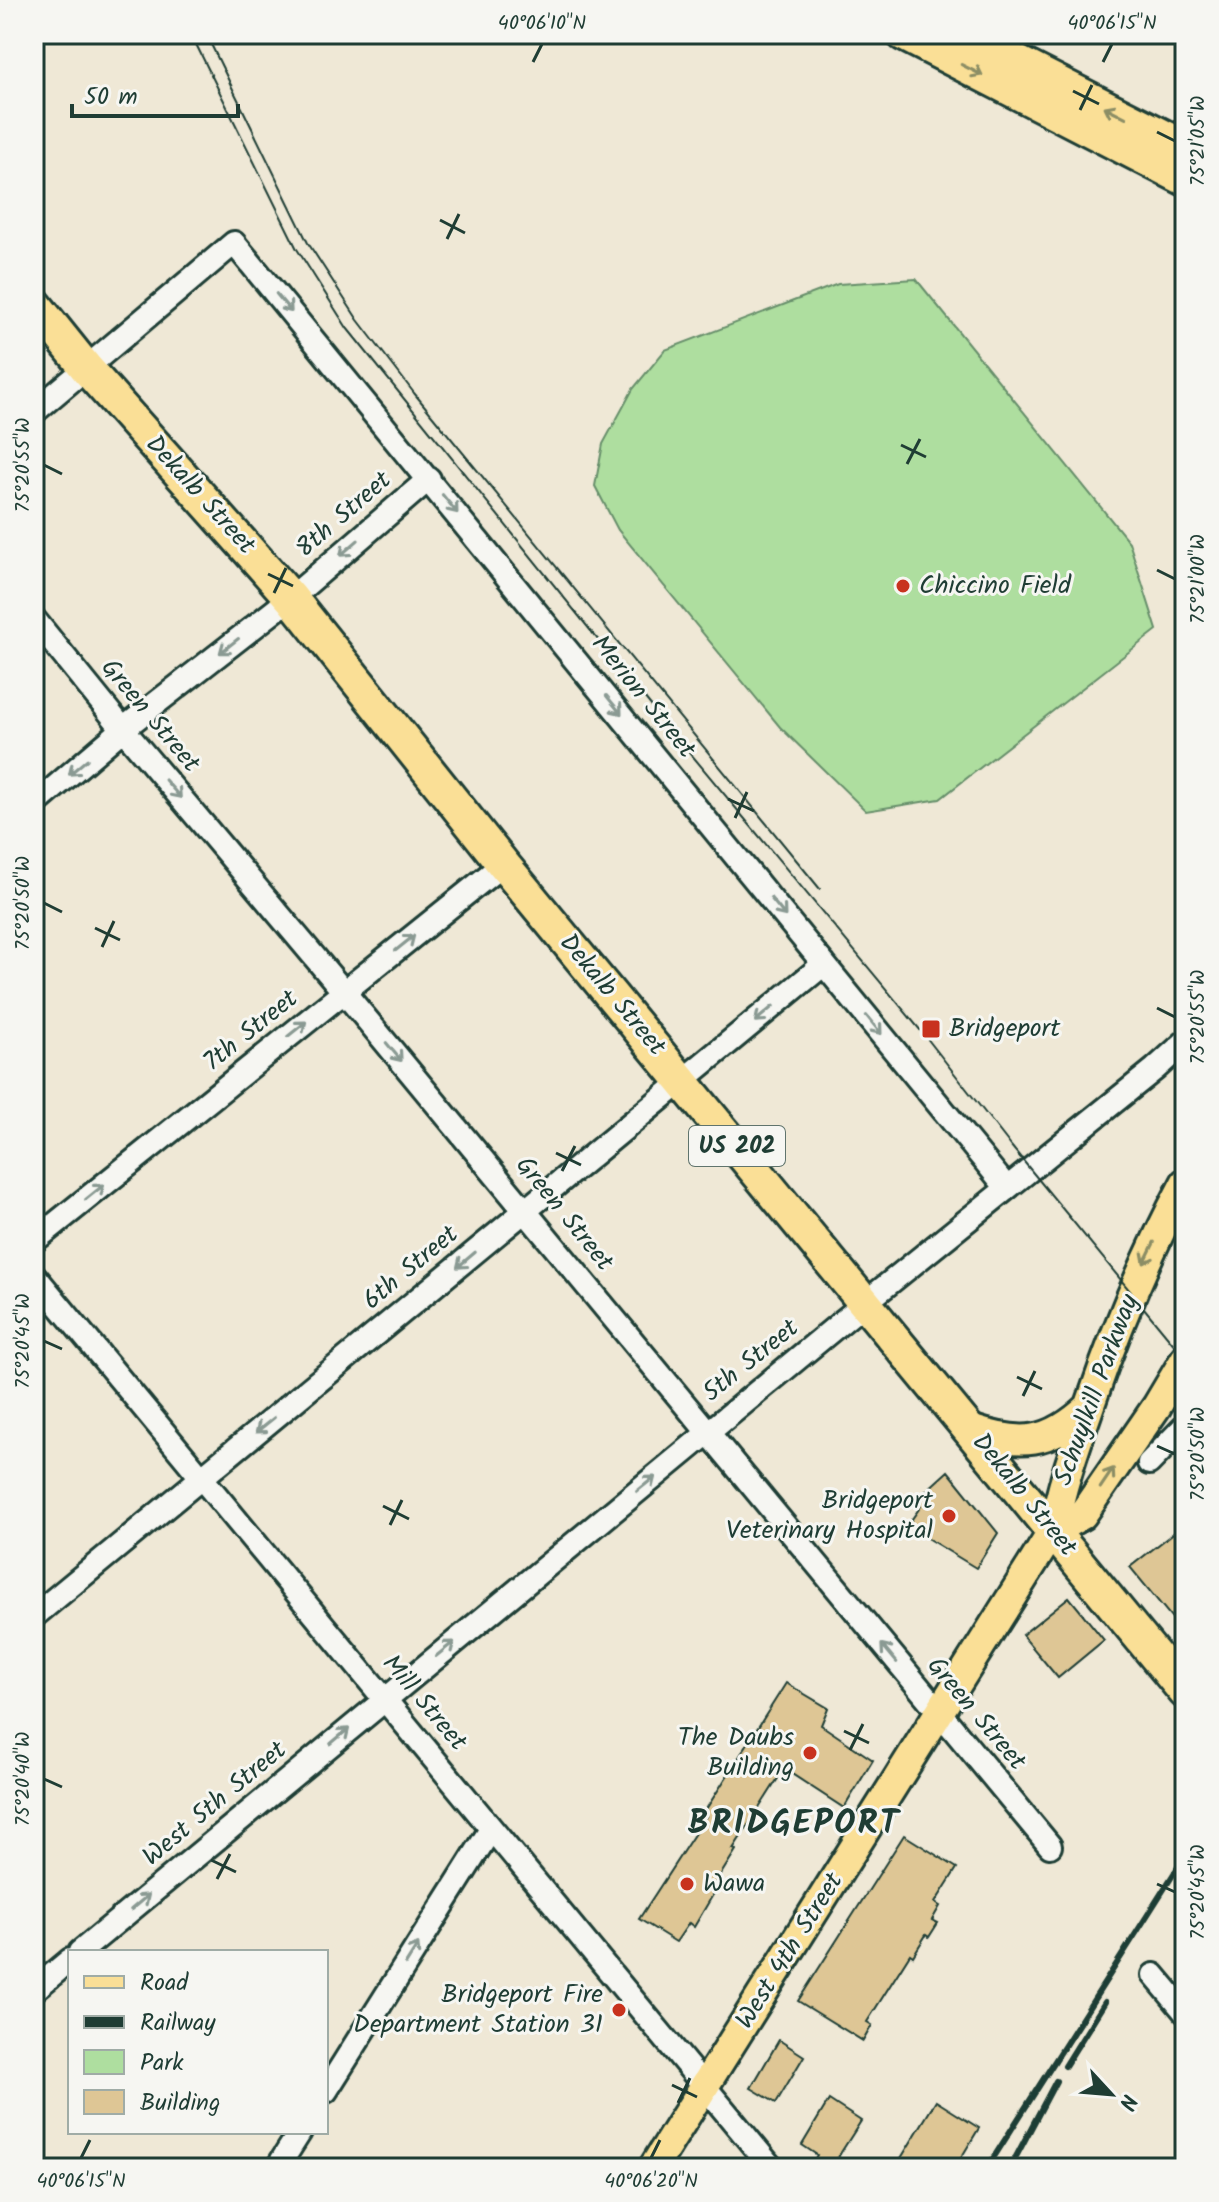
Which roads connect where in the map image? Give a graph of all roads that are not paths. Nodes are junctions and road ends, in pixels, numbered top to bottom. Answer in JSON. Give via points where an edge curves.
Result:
{"nodes":[{"id":1,"x":903,"y":34,"type":"edge"},
{"id":2,"x":962,"y":34,"type":"edge"},
{"id":3,"x":1185,"y":147,"type":"edge"},
{"id":4,"x":1185,"y":179,"type":"edge"},
{"id":5,"x":34,"y":303,"type":"edge"},
{"id":6,"x":87,"y":369,"type":"junction"},
{"id":7,"x":34,"y":412,"type":"edge"},
{"id":8,"x":429,"y":479,"type":"junction"},
{"id":9,"x":291,"y":598,"type":"junction"},
{"id":10,"x":34,"y":619,"type":"edge"},
{"id":11,"x":123,"y":729,"type":"junction"},
{"id":12,"x":34,"y":805,"type":"edge"},
{"id":13,"x":503,"y":864,"type":"junction"},
{"id":14,"x":824,"y":964,"type":"junction"},
{"id":15,"x":344,"y":992,"type":"junction"},
{"id":16,"x":1185,"y":1042,"type":"edge"},
{"id":17,"x":683,"y":1081,"type":"junction"},
{"id":18,"x":1185,"y":1183,"type":"edge"},
{"id":19,"x":1007,"y":1188,"type":"junction"},
{"id":20,"x":526,"y":1210,"type":"junction"},
{"id":21,"x":34,"y":1241,"type":"edge"},
{"id":22,"x":34,"y":1275,"type":"edge"},
{"id":23,"x":866,"y":1302,"type":"junction"},
{"id":24,"x":1185,"y":1359,"type":"edge"},
{"id":25,"x":1089,"y":1406,"type":"junction"},
{"id":26,"x":1185,"y":1426,"type":"edge"},
{"id":27,"x":970,"y":1429,"type":"junction"},
{"id":28,"x":707,"y":1434,"type":"junction"},
{"id":29,"x":1149,"y":1463,"type":"dead end"},
{"id":30,"x":202,"y":1478,"type":"junction"},
{"id":31,"x":1053,"y":1531,"type":"junction"},
{"id":32,"x":34,"y":1616,"type":"edge"},
{"id":33,"x":1185,"y":1692,"type":"edge"},
{"id":34,"x":385,"y":1699,"type":"junction"},
{"id":35,"x":939,"y":1713,"type":"junction"},
{"id":36,"x":491,"y":1829,"type":"junction"},
{"id":37,"x":1050,"y":1846,"type":"dead end"},
{"id":38,"x":82,"y":1950,"type":"edge"},
{"id":39,"x":68,"y":1962,"type":"edge"},
{"id":40,"x":1154,"y":1975,"type":"dead end"},
{"id":41,"x":34,"y":1990,"type":"edge"},
{"id":42,"x":1185,"y":2012,"type":"edge"},
{"id":43,"x":704,"y":2086,"type":"junction"},
{"id":44,"x":328,"y":2088,"type":"edge"},
{"id":45,"x":299,"y":2134,"type":"edge"},
{"id":46,"x":277,"y":2168,"type":"edge"},
{"id":47,"x":653,"y":2168,"type":"edge"},
{"id":48,"x":772,"y":2168,"type":"edge"}],
"edges":[{"from":1,"to":4,"type":"highway","one_way":true},
{"from":3,"to":2,"type":"highway","one_way":true},
{"from":5,"to":6,"type":"highway","name":"Dekalb Street","number":"US 202"},
{"from":6,"to":7,"type":"street"},
{"from":6,"to":8,"type":"street","name":"Merion Street","one_way":true,"via":[[234,243]]},
{"from":6,"to":9,"type":"highway","name":"Dekalb Street","number":"US 202"},
{"from":8,"to":9,"type":"street","name":"8th Street","one_way":true},
{"from":8,"to":14,"type":"street","name":"Merion Street","one_way":true},
{"from":9,"to":11,"type":"street","name":"8th Street","one_way":true},
{"from":9,"to":13,"type":"highway","name":"Dekalb Street","number":"US 202"},
{"from":10,"to":11,"type":"street","name":"Green Street"},
{"from":11,"to":12,"type":"street","name":"8th Street","one_way":true},
{"from":11,"to":15,"type":"street","name":"Green Street","one_way":true},
{"from":15,"to":13,"type":"street","name":"7th Street","one_way":true},
{"from":13,"to":17,"type":"highway","name":"Dekalb Street","number":"US 202"},
{"from":14,"to":17,"type":"street","name":"6th Street","one_way":true},
{"from":14,"to":19,"type":"street","name":"Merion Street","one_way":true},
{"from":15,"to":20,"type":"street","name":"Green Street","one_way":true},
{"from":21,"to":15,"type":"street","name":"7th Street","one_way":true},
{"from":16,"to":19,"type":"street","name":"5th Street"},
{"from":17,"to":20,"type":"street","name":"6th Street"},
{"from":17,"to":23,"type":"highway","name":"Dekalb Street","number":"US 202"},
{"from":18,"to":25,"type":"main road","name":"Schuylkill Parkway","one_way":true,"via":[[1139,1273]]},
{"from":19,"to":23,"type":"street","name":"5th Street"},
{"from":20,"to":28,"type":"street","name":"Green Street"},
{"from":20,"to":30,"type":"street","name":"6th Street","one_way":true},
{"from":22,"to":30,"type":"street","name":"Mill Street"},
{"from":23,"to":27,"type":"highway","name":"Dekalb Street","number":"US 202"},
{"from":23,"to":28,"type":"street","name":"5th Street"},
{"from":31,"to":24,"type":"main road","name":"Schuylkill Parkway","one_way":true,"via":[[1082,1515]]},
{"from":25,"to":27,"type":"main road","via":[[1062,1429],[1035,1440],[1007,1440]]},
{"from":25,"to":31,"type":"main road","name":"Schuylkill Parkway"},
{"from":26,"to":29,"type":"street"},
{"from":27,"to":31,"type":"highway","name":"Dekalb Street","number":"US 202"},
{"from":34,"to":28,"type":"street","name":"5th Street","one_way":true},
{"from":35,"to":28,"type":"street","name":"Green Street","one_way":true},
{"from":30,"to":32,"type":"street","name":"6th Street"},
{"from":30,"to":34,"type":"street","name":"Mill Street"},
{"from":31,"to":33,"type":"highway","name":"Dekalb Street","number":"US 202"},
{"from":31,"to":35,"type":"main road","name":"West 4th Street"},
{"from":34,"to":36,"type":"street","name":"Mill Street"},
{"from":38,"to":34,"type":"street","name":"West 5th Street","one_way":true},
{"from":35,"to":37,"type":"street","name":"Green Street"},
{"from":35,"to":43,"type":"main road","name":"West 4th Street"},
{"from":36,"to":43,"type":"street","name":"Mill Street"},
{"from":44,"to":36,"type":"street","one_way":true},
{"from":39,"to":41,"type":"street"},
{"from":40,"to":42,"type":"street"},
{"from":43,"to":47,"type":"main road","name":"West 4th Street"},
{"from":43,"to":48,"type":"street","name":"Mill Street"},
{"from":45,"to":46,"type":"street"}]}
